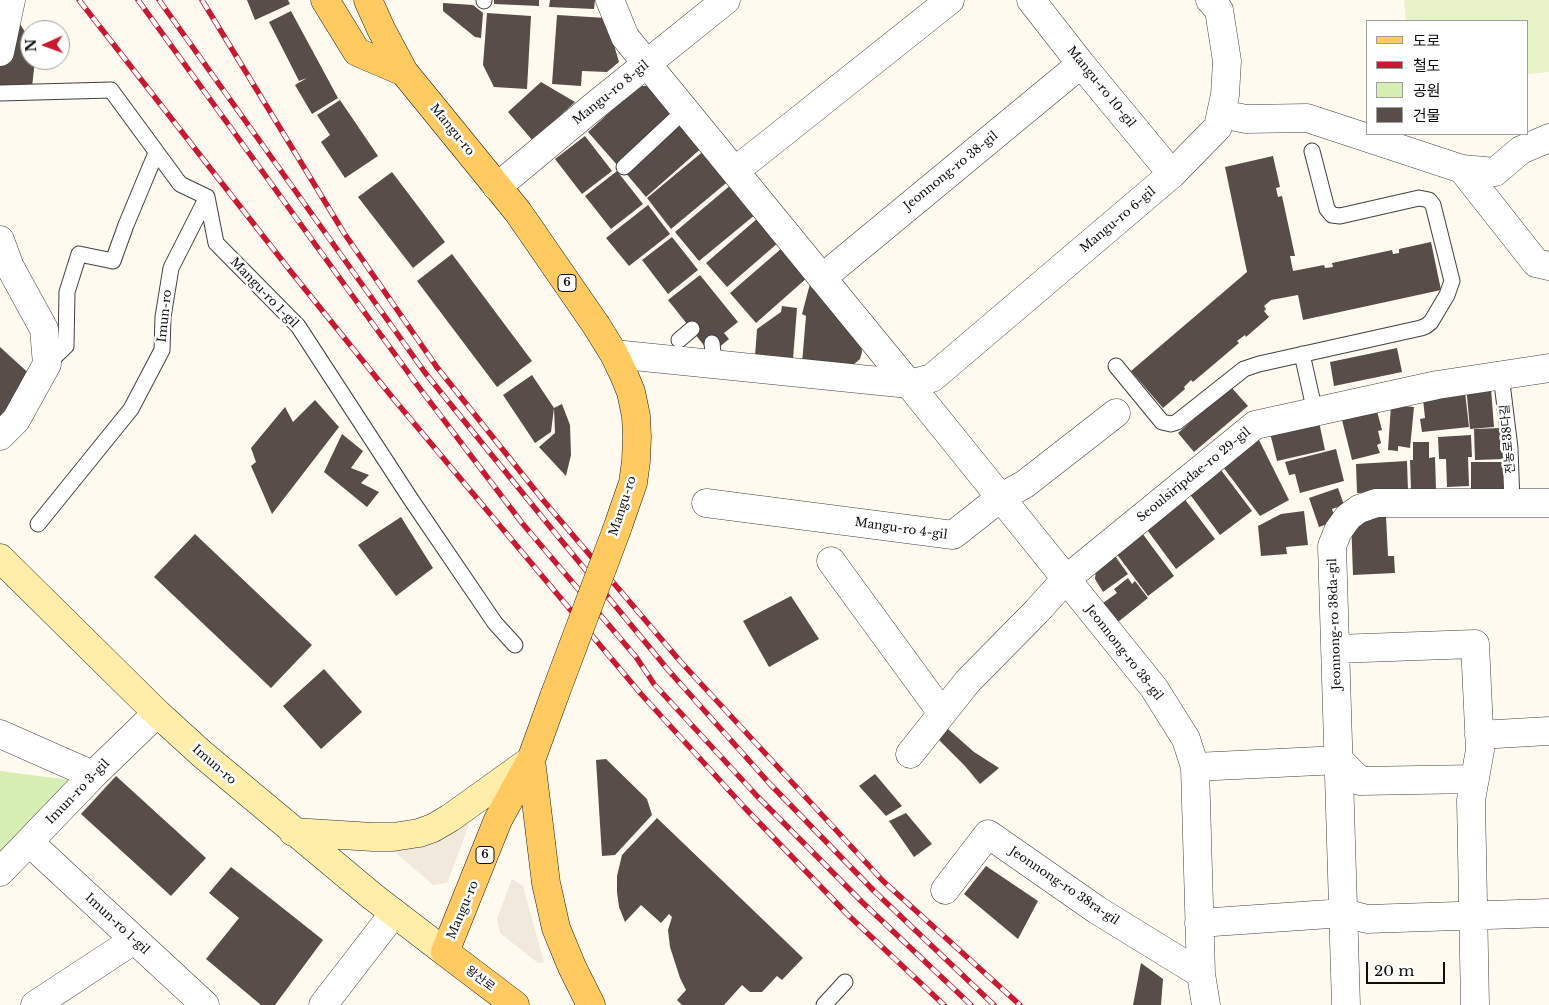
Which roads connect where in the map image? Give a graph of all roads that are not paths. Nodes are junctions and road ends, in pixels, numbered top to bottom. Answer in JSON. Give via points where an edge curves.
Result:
{"nodes":[{"id":1,"x":11,"y":0,"type":"edge"},
{"id":2,"x":325,"y":0,"type":"edge"},
{"id":3,"x":368,"y":0,"type":"edge"},
{"id":4,"x":610,"y":0,"type":"edge"},
{"id":5,"x":726,"y":0,"type":"edge"},
{"id":6,"x":950,"y":0,"type":"edge"},
{"id":7,"x":1031,"y":0,"type":"edge"},
{"id":8,"x":1210,"y":0,"type":"edge"},
{"id":9,"x":0,"y":52,"type":"edge"},
{"id":10,"x":647,"y":64,"type":"junction"},
{"id":11,"x":1081,"y":64,"type":"junction"},
{"id":12,"x":404,"y":72,"type":"junction"},
{"id":13,"x":0,"y":93,"type":"edge"},
{"id":14,"x":685,"y":110,"type":"junction"},
{"id":15,"x":1221,"y":114,"type":"junction"},
{"id":16,"x":1549,"y":138,"type":"edge"},
{"id":17,"x":1312,"y":151,"type":"dead end"},
{"id":18,"x":156,"y":153,"type":"junction"},
{"id":19,"x":624,"y":167,"type":"dead end"},
{"id":20,"x":1462,"y":169,"type":"junction"},
{"id":21,"x":735,"y":171,"type":"junction"},
{"id":22,"x":1172,"y":174,"type":"junction"},
{"id":23,"x":497,"y":187,"type":"junction"},
{"id":24,"x":207,"y":197,"type":"junction"},
{"id":25,"x":0,"y":240,"type":"edge"},
{"id":26,"x":1549,"y":266,"type":"edge"},
{"id":27,"x":822,"y":278,"type":"junction"},
{"id":28,"x":692,"y":329,"type":"dead end"},
{"id":29,"x":679,"y":340,"type":"dead end"},
{"id":30,"x":614,"y":354,"type":"junction"},
{"id":31,"x":1302,"y":354,"type":"junction"},
{"id":32,"x":47,"y":364,"type":"junction"},
{"id":33,"x":1116,"y":366,"type":"dead end"},
{"id":34,"x":1549,"y":368,"type":"edge"},
{"id":35,"x":1501,"y":376,"type":"junction"},
{"id":36,"x":908,"y":384,"type":"junction"},
{"id":37,"x":1314,"y":412,"type":"junction"},
{"id":38,"x":1116,"y":413,"type":"dead end"},
{"id":39,"x":0,"y":436,"type":"edge"},
{"id":40,"x":1000,"y":498,"type":"junction"},
{"id":41,"x":706,"y":503,"type":"dead end"},
{"id":42,"x":1512,"y":503,"type":"junction"},
{"id":43,"x":1549,"y":503,"type":"edge"},
{"id":44,"x":38,"y":524,"type":"dead end"},
{"id":45,"x":0,"y":558,"type":"edge"},
{"id":46,"x":831,"y":561,"type":"dead end"},
{"id":47,"x":1065,"y":580,"type":"junction"},
{"id":48,"x":515,"y":645,"type":"dead end"},
{"id":49,"x":1336,"y":649,"type":"junction"},
{"id":50,"x":156,"y":713,"type":"junction"},
{"id":51,"x":942,"y":713,"type":"junction"},
{"id":52,"x":1549,"y":731,"type":"edge"},
{"id":53,"x":0,"y":734,"type":"edge"},
{"id":54,"x":1480,"y":735,"type":"junction"},
{"id":55,"x":910,"y":754,"type":"dead end"},
{"id":56,"x":531,"y":760,"type":"junction"},
{"id":57,"x":1340,"y":760,"type":"junction"},
{"id":58,"x":1195,"y":767,"type":"junction"},
{"id":59,"x":93,"y":775,"type":"junction"},
{"id":60,"x":1475,"y":779,"type":"junction"},
{"id":61,"x":293,"y":832,"type":"junction"},
{"id":62,"x":29,"y":842,"type":"junction"},
{"id":63,"x":0,"y":872,"type":"edge"},
{"id":64,"x":945,"y":890,"type":"dead end"},
{"id":65,"x":394,"y":913,"type":"junction"},
{"id":66,"x":1344,"y":913,"type":"junction"},
{"id":67,"x":1549,"y":913,"type":"edge"},
{"id":68,"x":1474,"y":915,"type":"junction"},
{"id":69,"x":1199,"y":923,"type":"junction"},
{"id":70,"x":134,"y":940,"type":"junction"},
{"id":71,"x":445,"y":952,"type":"junction"},
{"id":72,"x":1201,"y":974,"type":"junction"},
{"id":73,"x":845,"y":982,"type":"dead end"},
{"id":74,"x":35,"y":1005,"type":"edge"},
{"id":75,"x":205,"y":1005,"type":"edge"},
{"id":76,"x":323,"y":1005,"type":"edge"},
{"id":77,"x":515,"y":1005,"type":"edge"},
{"id":78,"x":591,"y":1005,"type":"edge"},
{"id":79,"x":824,"y":1005,"type":"edge"},
{"id":80,"x":1206,"y":1005,"type":"edge"},
{"id":81,"x":1346,"y":1005,"type":"edge"},
{"id":82,"x":1475,"y":1005,"type":"edge"}],
"edges":[{"from":1,"to":9,"type":"street"},
{"from":2,"to":12,"type":"main road","name":"Mangu-ro","number":"6","via":[[357,52]]},
{"from":3,"to":12,"type":"main road","name":"Mangu-ro","number":"6"},
{"from":4,"to":10,"type":"street","name":"Jeonnong-ro 38-gil","via":[[625,37]]},
{"from":5,"to":10,"type":"street","name":"Mangu-ro 8-gil"},
{"from":6,"to":21,"type":"street"},
{"from":7,"to":11,"type":"street","name":"Mangu-ro 10-gil"},
{"from":8,"to":15,"type":"street","name":"Mangu-ro 6-gil","via":[[1219,10],[1227,61]]},
{"from":10,"to":14,"type":"street","name":"Jeonnong-ro 38-gil"},
{"from":10,"to":23,"type":"street","name":"Mangu-ro 8-gil"},
{"from":11,"to":22,"type":"street","name":"Mangu-ro 10-gil"},
{"from":11,"to":27,"type":"street","name":"Jeonnong-ro 38-gil"},
{"from":12,"to":23,"type":"main road","name":"Mangu-ro","number":"6"},
{"from":13,"to":18,"type":"lane","via":[[110,90]]},
{"from":14,"to":19,"type":"lane"},
{"from":14,"to":21,"type":"street","name":"Jeonnong-ro 38-gil"},
{"from":15,"to":20,"type":"street","via":[[1246,119],[1307,118]]},
{"from":15,"to":22,"type":"street","name":"Mangu-ro 6-gil","via":[[1218,127]]},
{"from":16,"to":20,"type":"street","via":[[1521,150],[1495,172]]},
{"from":17,"to":31,"type":"lane","via":[[1327,209],[1332,215],[1340,216],[1419,198],[1429,200],[1435,211],[1452,280],[1447,295],[1426,326]]},
{"from":18,"to":24,"type":"lane","via":[[180,184]]},
{"from":18,"to":32,"type":"lane","via":[[113,261],[79,254],[67,292],[66,346]]},
{"from":20,"to":26,"type":"street","via":[[1536,263]]},
{"from":21,"to":27,"type":"street","name":"Jeonnong-ro 38-gil"},
{"from":22,"to":36,"type":"street","name":"Mangu-ro 6-gil","via":[[932,378]]},
{"from":23,"to":30,"type":"main road","name":"Mangu-ro","number":"6","via":[[518,212]]},
{"from":24,"to":44,"type":"lane","name":"Imun-ro","via":[[171,268],[163,317],[162,350],[131,409]]},
{"from":24,"to":48,"type":"lane","name":"Mangu-ro 1-gil","via":[[216,243],[298,326],[495,623]]},
{"from":25,"to":32,"type":"street","via":[[10,268],[44,329]]},
{"from":27,"to":36,"type":"street","name":"Jeonnong-ro 38-gil"},
{"from":28,"to":29,"type":"lane"},
{"from":30,"to":36,"type":"street","via":[[713,353]]},
{"from":30,"to":56,"type":"main road","name":"Mangu-ro","number":"6","bridge":true,"via":[[636,416],[633,483]]},
{"from":31,"to":33,"type":"lane","via":[[1244,369],[1171,424],[1162,422]]},
{"from":31,"to":37,"type":"lane"},
{"from":32,"to":39,"type":"street","via":[[16,420]]},
{"from":34,"to":35,"type":"street","name":"Seoulsiripdae-ro 29-gil"},
{"from":35,"to":37,"type":"street","name":"Seoulsiripdae-ro 29-gil","via":[[1437,385]]},
{"from":35,"to":42,"type":"lane","name":"전농로38다길","via":[[1510,448]]},
{"from":36,"to":40,"type":"street","name":"Jeonnong-ro 38-gil"},
{"from":37,"to":47,"type":"street","name":"Seoulsiripdae-ro 29-gil","via":[[1255,425]]},
{"from":38,"to":40,"type":"street","name":"Mangu-ro 4-gil","via":[[1025,484]]},
{"from":40,"to":41,"type":"street","name":"Mangu-ro 4-gil","via":[[953,536]]},
{"from":40,"to":47,"type":"street","name":"Jeonnong-ro 38-gil"},
{"from":42,"to":43,"type":"street","name":"Jeonnong-ro 38da-gil"},
{"from":42,"to":49,"type":"street","name":"Jeonnong-ro 38da-gil","via":[[1376,503],[1348,517],[1332,546]]},
{"from":45,"to":50,"type":"main road","name":"Imun-ro"},
{"from":46,"to":51,"type":"street"},
{"from":47,"to":51,"type":"street","name":"Seoulsiripdae-ro 29-gil","via":[[968,681]]},
{"from":47,"to":58,"type":"street","name":"Jeonnong-ro 38-gil","via":[[1154,688],[1186,739]]},
{"from":49,"to":54,"type":"street","via":[[1476,644]]},
{"from":49,"to":57,"type":"street","name":"Jeonnong-ro 38da-gil"},
{"from":50,"to":59,"type":"street","name":"Imun-ro 3-gil"},
{"from":50,"to":61,"type":"main road","name":"Imun-ro"},
{"from":51,"to":55,"type":"street","name":"Seoulsiripdae-ro 29-gil"},
{"from":52,"to":54,"type":"street"},
{"from":53,"to":59,"type":"street"},
{"from":54,"to":60,"type":"street"},
{"from":56,"to":61,"type":"main road","via":[[450,818],[419,833],[373,837]]},
{"from":56,"to":71,"type":"main road","name":"Mangu-ro","number":"6","via":[[498,820]]},
{"from":56,"to":78,"type":"main road","via":[[546,883],[556,928]]},
{"from":57,"to":58,"type":"street"},
{"from":57,"to":60,"type":"street","via":[[1360,781]]},
{"from":57,"to":66,"type":"street","name":"Jeonnong-ro 38da-gil"},
{"from":58,"to":69,"type":"street","name":"Jeonnong-ro 38-gil"},
{"from":59,"to":62,"type":"street","name":"Imun-ro 3-gil"},
{"from":60,"to":68,"type":"street","via":[[1471,800]]},
{"from":61,"to":65,"type":"main road","name":"Imun-ro"},
{"from":62,"to":63,"type":"street","name":"Imun-ro 3-gil"},
{"from":62,"to":70,"type":"street","name":"Imun-ro 1-gil"},
{"from":64,"to":72,"type":"street","name":"Jeonnong-ro 38ra-gil","via":[[988,834],[1097,910]]},
{"from":65,"to":71,"type":"main road","name":"Imun-ro"},
{"from":65,"to":76,"type":"street"},
{"from":66,"to":68,"type":"street","via":[[1367,919]]},
{"from":66,"to":69,"type":"street"},
{"from":66,"to":81,"type":"street","name":"Jeonnong-ro 38da-gil"},
{"from":67,"to":68,"type":"street"},
{"from":68,"to":82,"type":"street"},
{"from":69,"to":72,"type":"street","name":"Jeonnong-ro 38-gil"},
{"from":70,"to":74,"type":"street"},
{"from":70,"to":75,"type":"street","name":"Imun-ro 1-gil"},
{"from":71,"to":77,"type":"main road","name":"왕산로"},
{"from":72,"to":80,"type":"street","name":"Jeonnong-ro 38-gil"},
{"from":73,"to":79,"type":"lane"}]}
